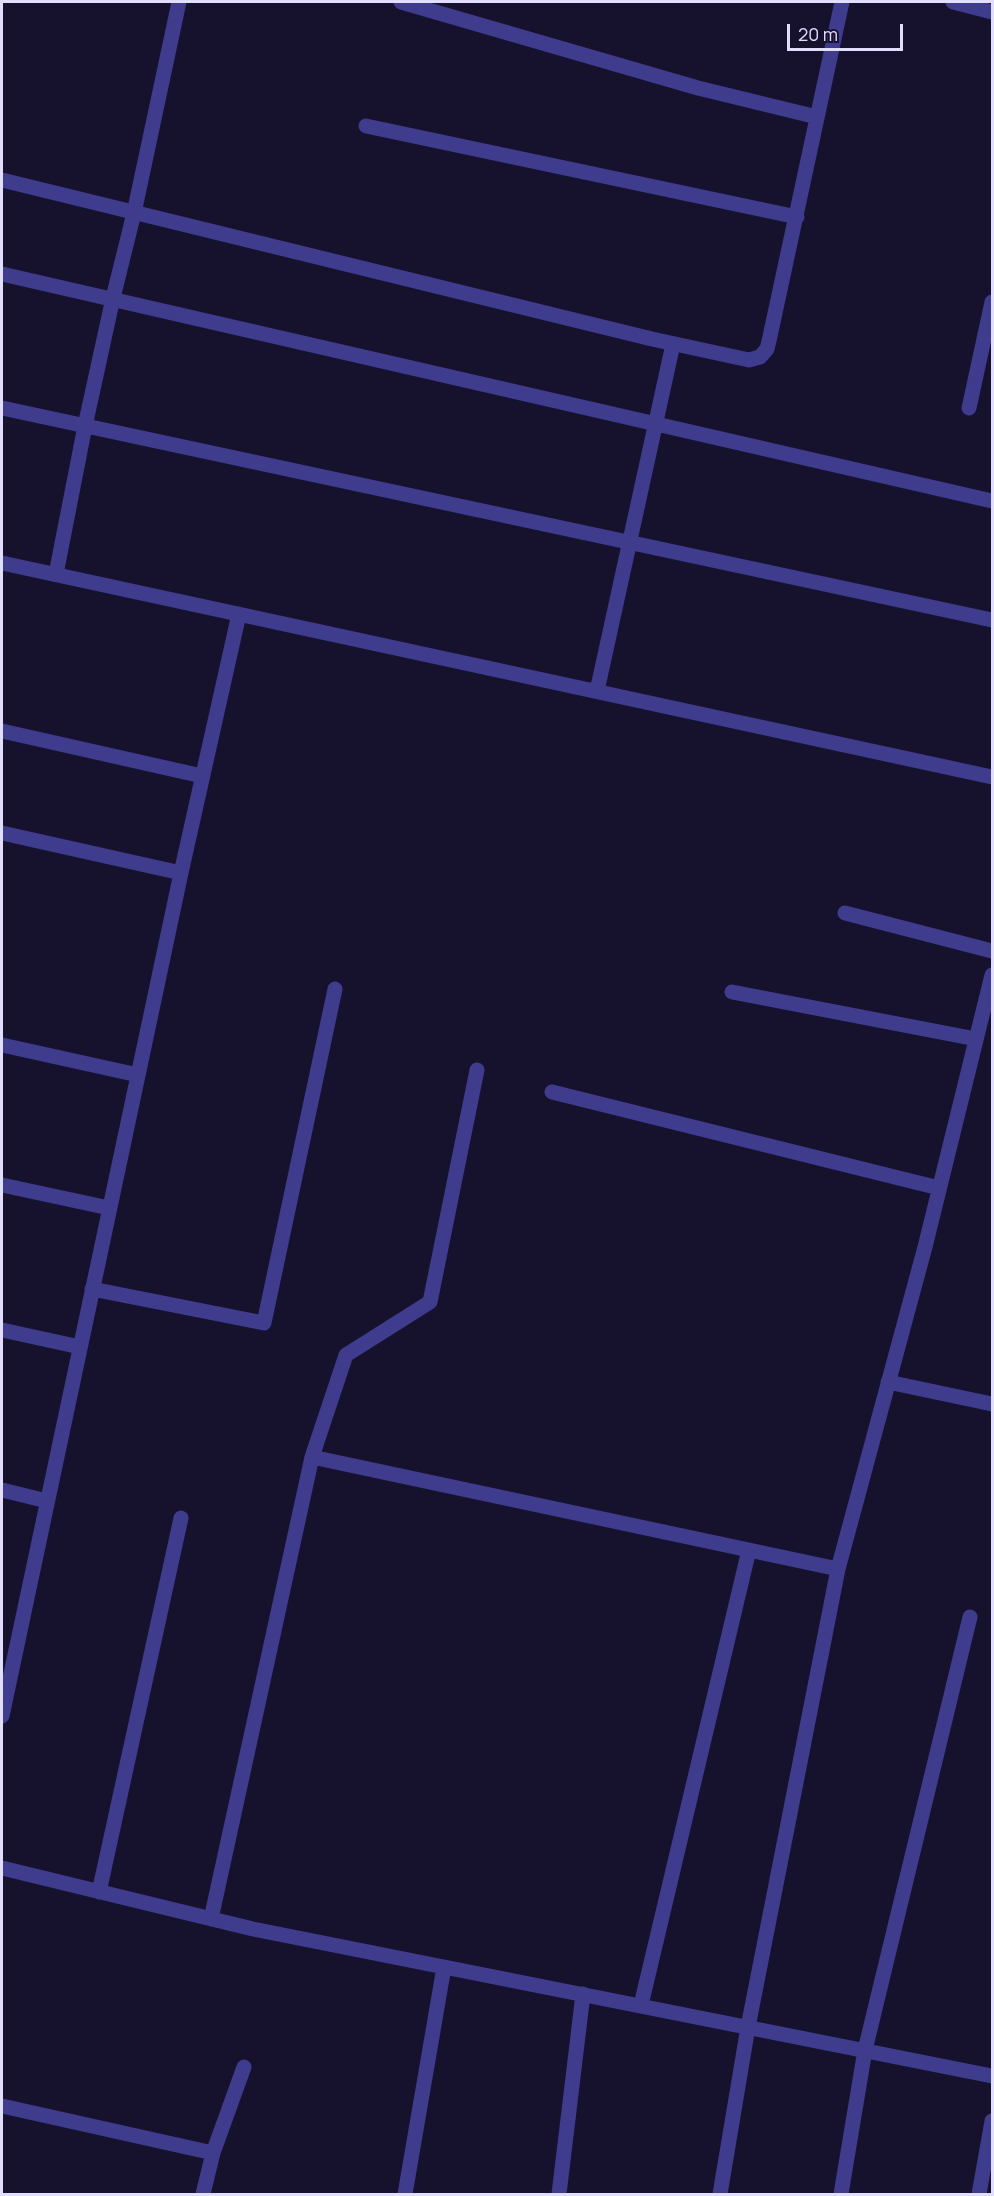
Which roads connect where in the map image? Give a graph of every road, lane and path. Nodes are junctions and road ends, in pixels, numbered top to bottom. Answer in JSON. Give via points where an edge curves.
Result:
{"nodes":[{"id":1,"x":179,"y":2,"type":"edge"},
{"id":2,"x":401,"y":2,"type":"edge"},
{"id":3,"x":842,"y":2,"type":"edge"},
{"id":4,"x":953,"y":2,"type":"edge"},
{"id":5,"x":993,"y":12,"type":"edge"},
{"id":6,"x":817,"y":117,"type":"junction"},
{"id":7,"x":366,"y":126,"type":"dead end"},
{"id":8,"x":2,"y":180,"type":"edge"},
{"id":9,"x":134,"y":213,"type":"junction"},
{"id":10,"x":797,"y":217,"type":"junction"},
{"id":11,"x":2,"y":274,"type":"edge"},
{"id":12,"x":112,"y":298,"type":"junction"},
{"id":13,"x":993,"y":302,"type":"edge"},
{"id":14,"x":673,"y":344,"type":"junction"},
{"id":15,"x":2,"y":408,"type":"edge"},
{"id":16,"x":969,"y":408,"type":"dead end"},
{"id":17,"x":656,"y":423,"type":"junction"},
{"id":18,"x":85,"y":426,"type":"junction"},
{"id":19,"x":993,"y":501,"type":"edge"},
{"id":20,"x":629,"y":542,"type":"junction"},
{"id":21,"x":2,"y":563,"type":"edge"},
{"id":22,"x":56,"y":574,"type":"junction"},
{"id":23,"x":239,"y":614,"type":"junction"},
{"id":24,"x":993,"y":620,"type":"edge"},
{"id":25,"x":597,"y":691,"type":"junction"},
{"id":26,"x":2,"y":731,"type":"edge"},
{"id":27,"x":202,"y":776,"type":"junction"},
{"id":28,"x":993,"y":777,"type":"edge"},
{"id":29,"x":2,"y":834,"type":"edge"},
{"id":30,"x":181,"y":873,"type":"junction"},
{"id":31,"x":845,"y":913,"type":"dead end"},
{"id":32,"x":993,"y":951,"type":"edge"},
{"id":33,"x":993,"y":975,"type":"edge"},
{"id":34,"x":335,"y":989,"type":"dead end"},
{"id":35,"x":732,"y":992,"type":"dead end"},
{"id":36,"x":976,"y":1039,"type":"junction"},
{"id":37,"x":2,"y":1045,"type":"edge"},
{"id":38,"x":477,"y":1070,"type":"dead end"},
{"id":39,"x":138,"y":1075,"type":"junction"},
{"id":40,"x":552,"y":1092,"type":"dead end"},
{"id":41,"x":2,"y":1185,"type":"edge"},
{"id":42,"x":939,"y":1188,"type":"junction"},
{"id":43,"x":109,"y":1208,"type":"junction"},
{"id":44,"x":92,"y":1289,"type":"junction"},
{"id":45,"x":2,"y":1330,"type":"edge"},
{"id":46,"x":80,"y":1347,"type":"junction"},
{"id":47,"x":888,"y":1382,"type":"junction"},
{"id":48,"x":993,"y":1404,"type":"edge"},
{"id":49,"x":312,"y":1456,"type":"junction"},
{"id":50,"x":2,"y":1491,"type":"edge"},
{"id":51,"x":47,"y":1500,"type":"junction"},
{"id":52,"x":181,"y":1518,"type":"dead end"},
{"id":53,"x":749,"y":1550,"type":"junction"},
{"id":54,"x":838,"y":1569,"type":"junction"},
{"id":55,"x":970,"y":1617,"type":"dead end"},
{"id":56,"x":2,"y":1716,"type":"edge"},
{"id":57,"x":2,"y":1868,"type":"edge"},
{"id":58,"x":99,"y":1892,"type":"junction"},
{"id":59,"x":211,"y":1919,"type":"junction"},
{"id":60,"x":444,"y":1967,"type":"junction"},
{"id":61,"x":583,"y":1994,"type":"junction"},
{"id":62,"x":641,"y":2005,"type":"junction"},
{"id":63,"x":748,"y":2027,"type":"junction"},
{"id":64,"x":865,"y":2050,"type":"junction"},
{"id":65,"x":244,"y":2067,"type":"dead end"},
{"id":66,"x":993,"y":2076,"type":"edge"},
{"id":67,"x":2,"y":2106,"type":"edge"},
{"id":68,"x":993,"y":2121,"type":"edge"},
{"id":69,"x":213,"y":2153,"type":"junction"},
{"id":70,"x":203,"y":2194,"type":"edge"},
{"id":71,"x":405,"y":2194,"type":"edge"},
{"id":72,"x":559,"y":2194,"type":"edge"},
{"id":73,"x":720,"y":2194,"type":"edge"},
{"id":74,"x":841,"y":2194,"type":"edge"},
{"id":75,"x":979,"y":2194,"type":"edge"}],
"edges":[{"from":1,"to":9,"type":"street"},
{"from":2,"to":6,"type":"street","via":[[698,88]]},
{"from":3,"to":6,"type":"street"},
{"from":4,"to":5,"type":"street"},
{"from":6,"to":10,"type":"street"},
{"from":7,"to":10,"type":"street"},
{"from":8,"to":9,"type":"street"},
{"from":9,"to":12,"type":"street"},
{"from":9,"to":14,"type":"street"},
{"from":10,"to":14,"type":"street","via":[[767,349],[760,357],[750,360]]},
{"from":11,"to":12,"type":"street"},
{"from":12,"to":17,"type":"street"},
{"from":12,"to":18,"type":"street"},
{"from":13,"to":16,"type":"street"},
{"from":14,"to":17,"type":"street"},
{"from":15,"to":18,"type":"street"},
{"from":17,"to":19,"type":"street"},
{"from":17,"to":20,"type":"street"},
{"from":18,"to":20,"type":"street"},
{"from":18,"to":22,"type":"street"},
{"from":20,"to":24,"type":"street"},
{"from":20,"to":25,"type":"street"},
{"from":21,"to":22,"type":"street"},
{"from":22,"to":23,"type":"street"},
{"from":23,"to":25,"type":"street"},
{"from":23,"to":27,"type":"street"},
{"from":25,"to":28,"type":"street"},
{"from":26,"to":27,"type":"street"},
{"from":27,"to":30,"type":"street"},
{"from":29,"to":30,"type":"street"},
{"from":30,"to":39,"type":"street"},
{"from":31,"to":32,"type":"street"},
{"from":33,"to":36,"type":"street"},
{"from":34,"to":44,"type":"street","via":[[264,1323]]},
{"from":35,"to":36,"type":"street"},
{"from":36,"to":42,"type":"street"},
{"from":37,"to":39,"type":"street"},
{"from":38,"to":49,"type":"street","via":[[430,1302],[346,1355]]},
{"from":39,"to":43,"type":"street"},
{"from":40,"to":42,"type":"street"},
{"from":41,"to":43,"type":"street"},
{"from":42,"to":47,"type":"street"},
{"from":43,"to":44,"type":"street"},
{"from":44,"to":46,"type":"street"},
{"from":45,"to":46,"type":"street"},
{"from":46,"to":51,"type":"street"},
{"from":47,"to":48,"type":"street"},
{"from":47,"to":54,"type":"street"},
{"from":49,"to":53,"type":"street"},
{"from":49,"to":59,"type":"street"},
{"from":50,"to":51,"type":"street"},
{"from":51,"to":56,"type":"street"},
{"from":52,"to":58,"type":"street"},
{"from":53,"to":54,"type":"street"},
{"from":53,"to":62,"type":"street"},
{"from":54,"to":63,"type":"street"},
{"from":55,"to":64,"type":"street"},
{"from":57,"to":58,"type":"street"},
{"from":58,"to":59,"type":"street"},
{"from":59,"to":60,"type":"street"},
{"from":60,"to":61,"type":"street"},
{"from":60,"to":71,"type":"street"},
{"from":61,"to":62,"type":"street"},
{"from":61,"to":72,"type":"street"},
{"from":62,"to":63,"type":"street"},
{"from":63,"to":64,"type":"street"},
{"from":63,"to":73,"type":"street"},
{"from":64,"to":66,"type":"street"},
{"from":64,"to":74,"type":"street"},
{"from":65,"to":69,"type":"street"},
{"from":67,"to":69,"type":"street"},
{"from":68,"to":75,"type":"street"},
{"from":69,"to":70,"type":"street"}]}
